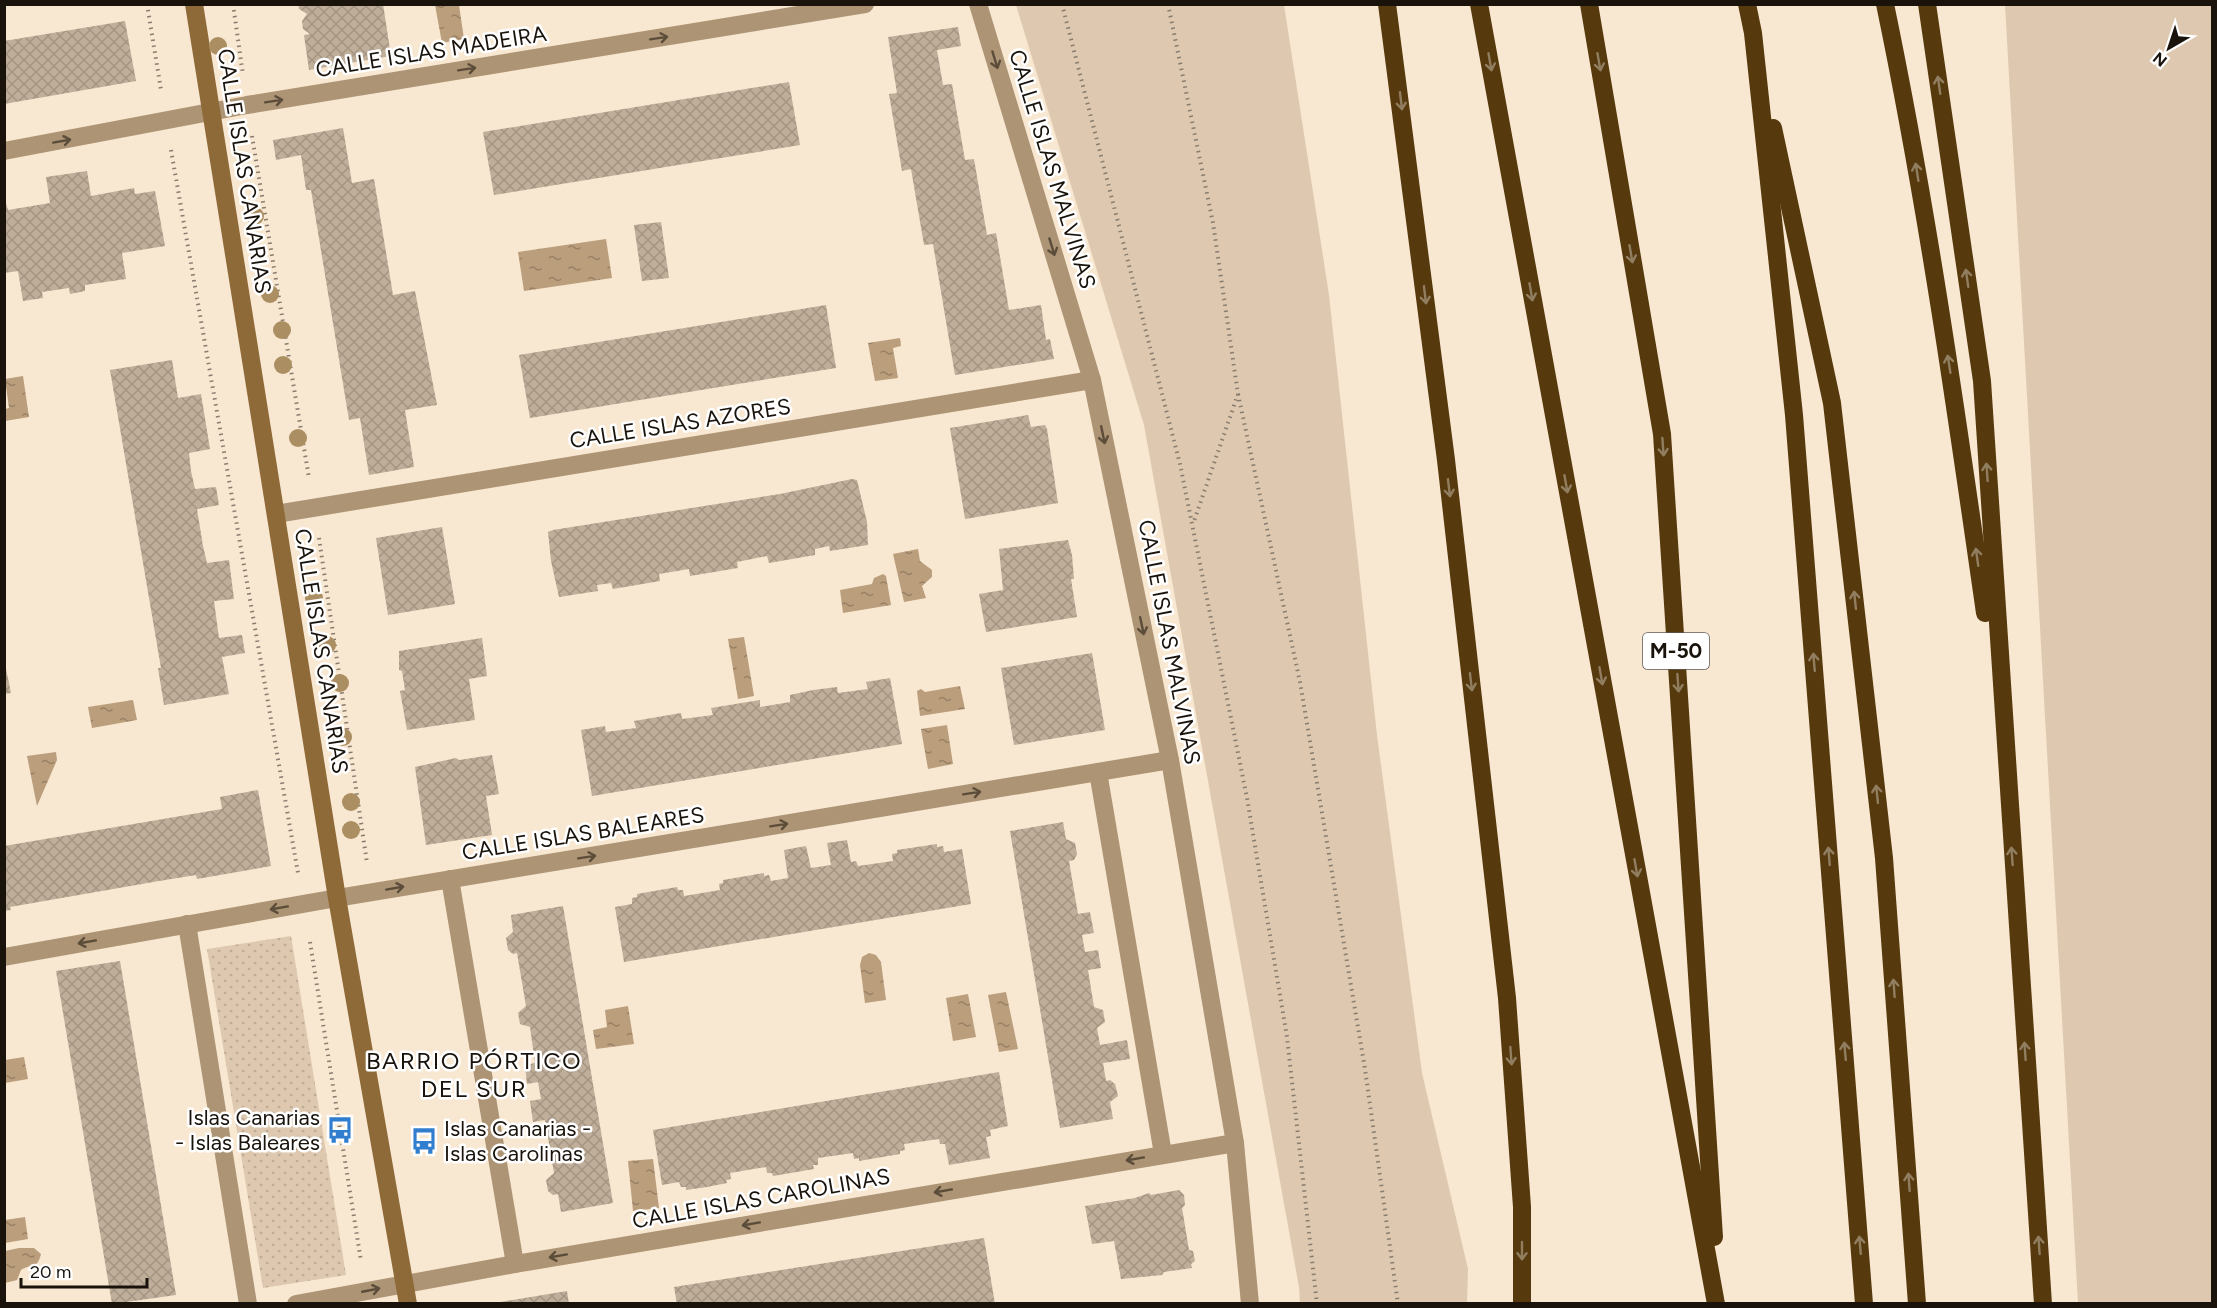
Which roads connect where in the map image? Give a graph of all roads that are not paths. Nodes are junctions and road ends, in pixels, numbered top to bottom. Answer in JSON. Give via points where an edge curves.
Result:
{"nodes":[{"id":1,"x":194,"y":4,"type":"edge"},
{"id":2,"x":865,"y":4,"type":"edge"},
{"id":3,"x":978,"y":4,"type":"edge"},
{"id":4,"x":1385,"y":4,"type":"edge"},
{"id":5,"x":1479,"y":4,"type":"edge"},
{"id":6,"x":1589,"y":4,"type":"edge"},
{"id":7,"x":1747,"y":4,"type":"edge"},
{"id":8,"x":1885,"y":4,"type":"edge"},
{"id":9,"x":1927,"y":4,"type":"edge"},
{"id":10,"x":1753,"y":33,"type":"junction"},
{"id":11,"x":212,"y":114,"type":"junction"},
{"id":12,"x":4,"y":151,"type":"edge"},
{"id":13,"x":1092,"y":380,"type":"junction"},
{"id":14,"x":276,"y":514,"type":"junction"},
{"id":15,"x":2004,"y":740,"type":"junction"},
{"id":16,"x":1170,"y":760,"type":"junction"},
{"id":17,"x":1098,"y":772,"type":"junction"},
{"id":18,"x":450,"y":879,"type":"junction"},
{"id":19,"x":337,"y":898,"type":"junction"},
{"id":20,"x":187,"y":924,"type":"junction"},
{"id":21,"x":4,"y":957,"type":"edge"},
{"id":22,"x":1234,"y":1143,"type":"junction"},
{"id":23,"x":1163,"y":1154,"type":"junction"},
{"id":24,"x":515,"y":1264,"type":"junction"},
{"id":25,"x":405,"y":1283,"type":"junction"},
{"id":26,"x":248,"y":1304,"type":"edge"},
{"id":27,"x":296,"y":1304,"type":"edge"},
{"id":28,"x":408,"y":1304,"type":"edge"},
{"id":29,"x":1250,"y":1304,"type":"edge"},
{"id":30,"x":1522,"y":1304,"type":"edge"},
{"id":31,"x":1717,"y":1304,"type":"edge"},
{"id":32,"x":1864,"y":1304,"type":"edge"},
{"id":33,"x":1917,"y":1304,"type":"edge"},
{"id":34,"x":2043,"y":1304,"type":"edge"}],
"edges":[{"from":1,"to":11,"type":"street","name":"CALLE ISLAS CANARIAS"},
{"from":11,"to":2,"type":"street","name":"CALLE ISLAS MADEIRA","one_way":true,"via":[[247,105]]},
{"from":3,"to":13,"type":"street","name":"CALLE ISLAS MALVINAS","one_way":true},
{"from":4,"to":30,"type":"highway","one_way":true,"via":[[1394,43],[1446,460],[1507,998],[1522,1207]]},
{"from":5,"to":31,"type":"highway","one_way":true},
{"from":6,"to":31,"type":"highway","number":"M-50","one_way":true,"via":[[1662,434]]},
{"from":7,"to":10,"type":"highway"},
{"from":15,"to":8,"type":"highway","one_way":true,"via":[[1949,367]]},
{"from":15,"to":9,"type":"highway","one_way":true,"via":[[1982,381]]},
{"from":32,"to":10,"type":"highway","one_way":true,"via":[[1795,427]]},
{"from":33,"to":10,"type":"highway","one_way":true,"via":[[1884,858],[1832,403]]},
{"from":12,"to":11,"type":"street","name":"CALLE ISLAS MADEIRA","one_way":true},
{"from":11,"to":14,"type":"street","name":"CALLE ISLAS CANARIAS"},
{"from":13,"to":14,"type":"street","name":"CALLE ISLAS AZORES"},
{"from":13,"to":16,"type":"street","name":"CALLE ISLAS MALVINAS","one_way":true},
{"from":14,"to":19,"type":"street","name":"CALLE ISLAS CANARIAS"},
{"from":34,"to":15,"type":"highway","one_way":true},
{"from":16,"to":17,"type":"street","name":"CALLE ISLAS BALEARES"},
{"from":16,"to":22,"type":"street","name":"CALLE ISLAS MALVINAS"},
{"from":18,"to":17,"type":"street","name":"CALLE ISLAS BALEARES","one_way":true},
{"from":17,"to":23,"type":"street"},
{"from":19,"to":18,"type":"street","name":"CALLE ISLAS BALEARES","one_way":true},
{"from":18,"to":24,"type":"street"},
{"from":19,"to":20,"type":"street","name":"CALLE ISLAS BALEARES","one_way":true},
{"from":19,"to":25,"type":"street","name":"CALLE ISLAS CANARIAS"},
{"from":20,"to":21,"type":"street","name":"CALLE ISLAS BALEARES","one_way":true},
{"from":20,"to":26,"type":"street"},
{"from":22,"to":23,"type":"street","name":"CALLE ISLAS CAROLINAS"},
{"from":22,"to":29,"type":"street","name":"CALLE ISLAS MALVINAS"},
{"from":23,"to":24,"type":"street","name":"CALLE ISLAS CAROLINAS","one_way":true},
{"from":24,"to":25,"type":"street","name":"CALLE ISLAS CAROLINAS"},
{"from":27,"to":25,"type":"street","name":"CALLE ISLAS CAROLINAS","one_way":true},
{"from":25,"to":28,"type":"street","name":"CALLE ISLAS CANARIAS"}]}
